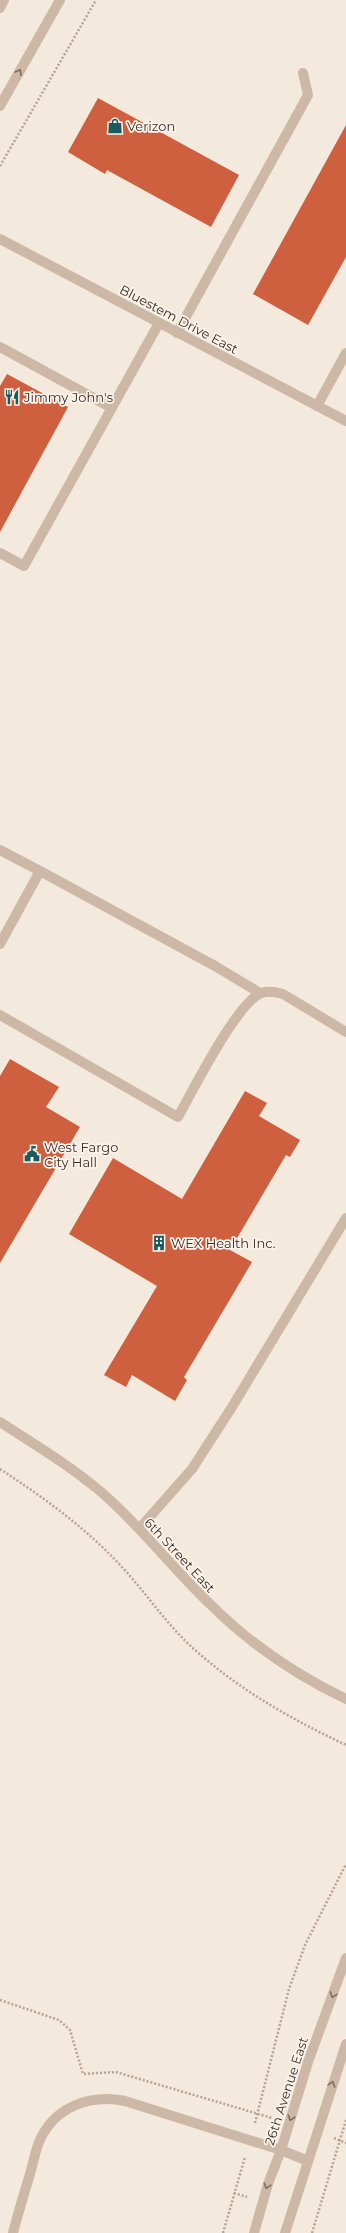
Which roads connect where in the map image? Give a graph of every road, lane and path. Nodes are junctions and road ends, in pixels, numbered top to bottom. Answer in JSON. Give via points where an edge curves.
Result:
{"nodes":[{"id":1,"x":4,"y":0,"type":"edge"},
{"id":2,"x":60,"y":0,"type":"edge"},
{"id":3,"x":96,"y":0,"type":"edge"},
{"id":4,"x":0,"y":8,"type":"edge"},
{"id":5,"x":303,"y":73,"type":"dead end"},
{"id":6,"x":0,"y":106,"type":"edge"},
{"id":7,"x":0,"y":166,"type":"edge"},
{"id":8,"x":0,"y":239,"type":"edge"},
{"id":9,"x":159,"y":323,"type":"junction"},
{"id":10,"x":177,"y":333,"type":"junction"},
{"id":11,"x":0,"y":347,"type":"edge"},
{"id":12,"x":346,"y":352,"type":"edge"},
{"id":13,"x":317,"y":406,"type":"junction"},
{"id":14,"x":112,"y":408,"type":"junction"},
{"id":15,"x":346,"y":421,"type":"edge"},
{"id":16,"x":1,"y":555,"type":"edge"},
{"id":17,"x":0,"y":850,"type":"edge"},
{"id":18,"x":40,"y":871,"type":"junction"},
{"id":19,"x":0,"y":944,"type":"edge"},
{"id":20,"x":260,"y":993,"type":"junction"},
{"id":21,"x":0,"y":1015,"type":"edge"},
{"id":22,"x":346,"y":1032,"type":"edge"},
{"id":23,"x":346,"y":1218,"type":"edge"},
{"id":24,"x":0,"y":1422,"type":"edge"},
{"id":25,"x":0,"y":1470,"type":"edge"},
{"id":26,"x":139,"y":1529,"type":"junction"},
{"id":27,"x":346,"y":1699,"type":"edge"},
{"id":28,"x":346,"y":1745,"type":"edge"},
{"id":29,"x":346,"y":1864,"type":"edge"},
{"id":30,"x":346,"y":1958,"type":"edge"},
{"id":31,"x":0,"y":2000,"type":"edge"},
{"id":32,"x":346,"y":2044,"type":"edge"},
{"id":33,"x":258,"y":2113,"type":"junction"},
{"id":34,"x":267,"y":2116,"type":"dead end"},
{"id":35,"x":256,"y":2120,"type":"dead end"},
{"id":36,"x":346,"y":2120,"type":"edge"},
{"id":37,"x":332,"y":2138,"type":"dead end"},
{"id":38,"x":340,"y":2140,"type":"junction"},
{"id":39,"x":346,"y":2143,"type":"edge"},
{"id":40,"x":281,"y":2150,"type":"junction"},
{"id":41,"x":308,"y":2161,"type":"junction"},
{"id":42,"x":241,"y":2168,"type":"dead end"},
{"id":43,"x":234,"y":2193,"type":"junction"},
{"id":44,"x":244,"y":2196,"type":"dead end"},
{"id":45,"x":14,"y":2233,"type":"edge"},
{"id":46,"x":223,"y":2233,"type":"edge"},
{"id":47,"x":254,"y":2233,"type":"edge"},
{"id":48,"x":285,"y":2233,"type":"edge"},
{"id":49,"x":312,"y":2233,"type":"edge"}],
"edges":[{"from":1,"to":4,"type":"street"},
{"from":6,"to":2,"type":"street","one_way":true},
{"from":3,"to":7,"type":"path"},
{"from":5,"to":10,"type":"street","via":[[308,95]]},
{"from":8,"to":9,"type":"street","name":"Bluestem Drive East"},
{"from":9,"to":10,"type":"street","name":"Bluestem Drive East"},
{"from":9,"to":14,"type":"street"},
{"from":10,"to":13,"type":"street","name":"Bluestem Drive East"},
{"from":11,"to":14,"type":"street"},
{"from":12,"to":13,"type":"street"},
{"from":13,"to":15,"type":"street","name":"Bluestem Drive East"},
{"from":14,"to":16,"type":"street","via":[[24,566]]},
{"from":17,"to":18,"type":"street"},
{"from":18,"to":19,"type":"street"},
{"from":18,"to":20,"type":"street"},
{"from":20,"to":21,"type":"street","via":[[243,1007],[178,1117]]},
{"from":20,"to":22,"type":"street","via":[[273,991],[283,994]]},
{"from":23,"to":26,"type":"street","via":[[192,1469]]},
{"from":24,"to":26,"type":"street","name":"6th Street East","via":[[50,1454],[100,1491]]},
{"from":25,"to":28,"type":"path","via":[[26,1486],[76,1524],[121,1566],[168,1624],[202,1656],[254,1695],[308,1727]]},
{"from":26,"to":27,"type":"street","name":"6th Street East","via":[[236,1629],[293,1671]]},
{"from":29,"to":33,"type":"path","via":[[305,1945],[289,1989]]},
{"from":30,"to":40,"type":"street","name":"26th Avenue East","one_way":true,"via":[[308,2062]]},
{"from":31,"to":33,"type":"path","via":[[59,2020],[70,2030],[83,2074],[116,2072]]},
{"from":41,"to":32,"type":"street","one_way":true},
{"from":33,"to":34,"type":"path"},
{"from":33,"to":35,"type":"path"},
{"from":36,"to":38,"type":"path"},
{"from":37,"to":38,"type":"path"},
{"from":38,"to":39,"type":"path"},
{"from":38,"to":49,"type":"path"},
{"from":40,"to":41,"type":"street"},
{"from":40,"to":45,"type":"street","via":[[124,2101],[83,2101],[54,2118],[39,2142]]},
{"from":40,"to":47,"type":"street","name":"26th Avenue East","one_way":true},
{"from":41,"to":48,"type":"street"},
{"from":42,"to":43,"type":"path"},
{"from":43,"to":44,"type":"path"},
{"from":43,"to":46,"type":"path"}]}
